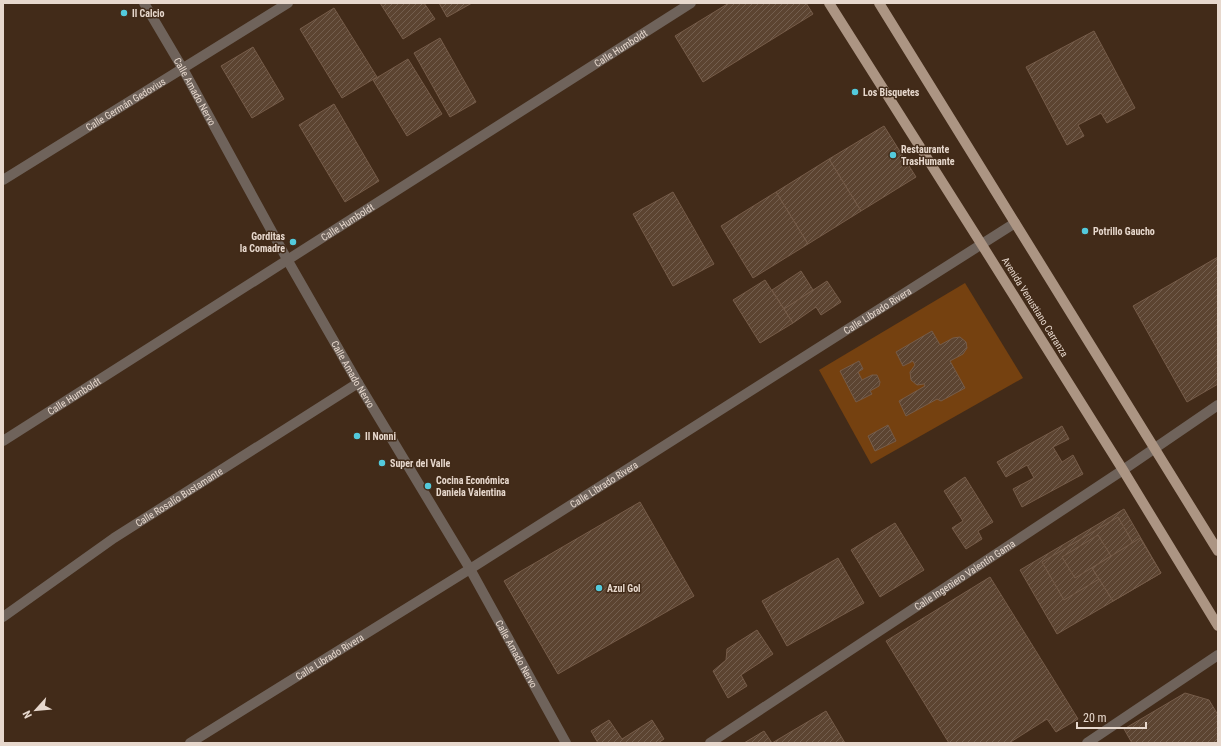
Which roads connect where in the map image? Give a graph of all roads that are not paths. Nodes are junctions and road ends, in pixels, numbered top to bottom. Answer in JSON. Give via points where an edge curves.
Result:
{"nodes":[{"id":1,"x":144,"y":3,"type":"edge"},
{"id":2,"x":288,"y":3,"type":"edge"},
{"id":3,"x":691,"y":3,"type":"edge"},
{"id":4,"x":829,"y":3,"type":"edge"},
{"id":5,"x":879,"y":3,"type":"edge"},
{"id":6,"x":183,"y":69,"type":"junction"},
{"id":7,"x":3,"y":180,"type":"edge"},
{"id":8,"x":1016,"y":223,"type":"junction"},
{"id":9,"x":982,"y":245,"type":"junction"},
{"id":10,"x":288,"y":261,"type":"junction"},
{"id":11,"x":358,"y":384,"type":"junction"},
{"id":12,"x":1218,"y":405,"type":"edge"},
{"id":13,"x":3,"y":441,"type":"edge"},
{"id":14,"x":1155,"y":449,"type":"junction"},
{"id":15,"x":1123,"y":470,"type":"junction"},
{"id":16,"x":1218,"y":551,"type":"edge"},
{"id":17,"x":470,"y":568,"type":"junction"},
{"id":18,"x":3,"y":617,"type":"edge"},
{"id":19,"x":1218,"y":626,"type":"edge"},
{"id":20,"x":1218,"y":655,"type":"edge"},
{"id":21,"x":190,"y":743,"type":"edge"},
{"id":22,"x":566,"y":743,"type":"edge"},
{"id":23,"x":710,"y":743,"type":"edge"},
{"id":24,"x":1087,"y":743,"type":"edge"}],
"edges":[{"from":1,"to":6,"type":"street","name":"Calle Amado Nervo"},
{"from":2,"to":6,"type":"street","name":"Calle Germán Gedovius"},
{"from":3,"to":10,"type":"street","name":"Calle Humboldt"},
{"from":4,"to":9,"type":"main road","name":"Avenida Venustiano Carranza"},
{"from":5,"to":8,"type":"main road"},
{"from":6,"to":7,"type":"street","name":"Calle Germán Gedovius"},
{"from":6,"to":10,"type":"street","name":"Calle Amado Nervo"},
{"from":8,"to":9,"type":"street","name":"Calle Librado Rivera"},
{"from":8,"to":14,"type":"main road"},
{"from":9,"to":15,"type":"main road","name":"Avenida Venustiano Carranza"},
{"from":9,"to":17,"type":"street","name":"Calle Librado Rivera"},
{"from":10,"to":11,"type":"street","name":"Calle Amado Nervo"},
{"from":10,"to":13,"type":"street","name":"Calle Humboldt"},
{"from":11,"to":17,"type":"street","name":"Calle Amado Nervo"},
{"from":11,"to":18,"type":"street","name":"Calle Rosalío Bustamante","via":[[114,538]]},
{"from":12,"to":14,"type":"street","name":"Calle Ingeniero Valentín Gama"},
{"from":14,"to":15,"type":"street","name":"Calle Ingeniero Valentín Gama"},
{"from":14,"to":16,"type":"main road"},
{"from":15,"to":19,"type":"main road","name":"Avenida Venustiano Carranza"},
{"from":15,"to":23,"type":"street","name":"Calle Ingeniero Valentín Gama"},
{"from":17,"to":21,"type":"street","name":"Calle Librado Rivera"},
{"from":17,"to":22,"type":"street","name":"Calle Amado Nervo"},
{"from":20,"to":24,"type":"street"}]}
